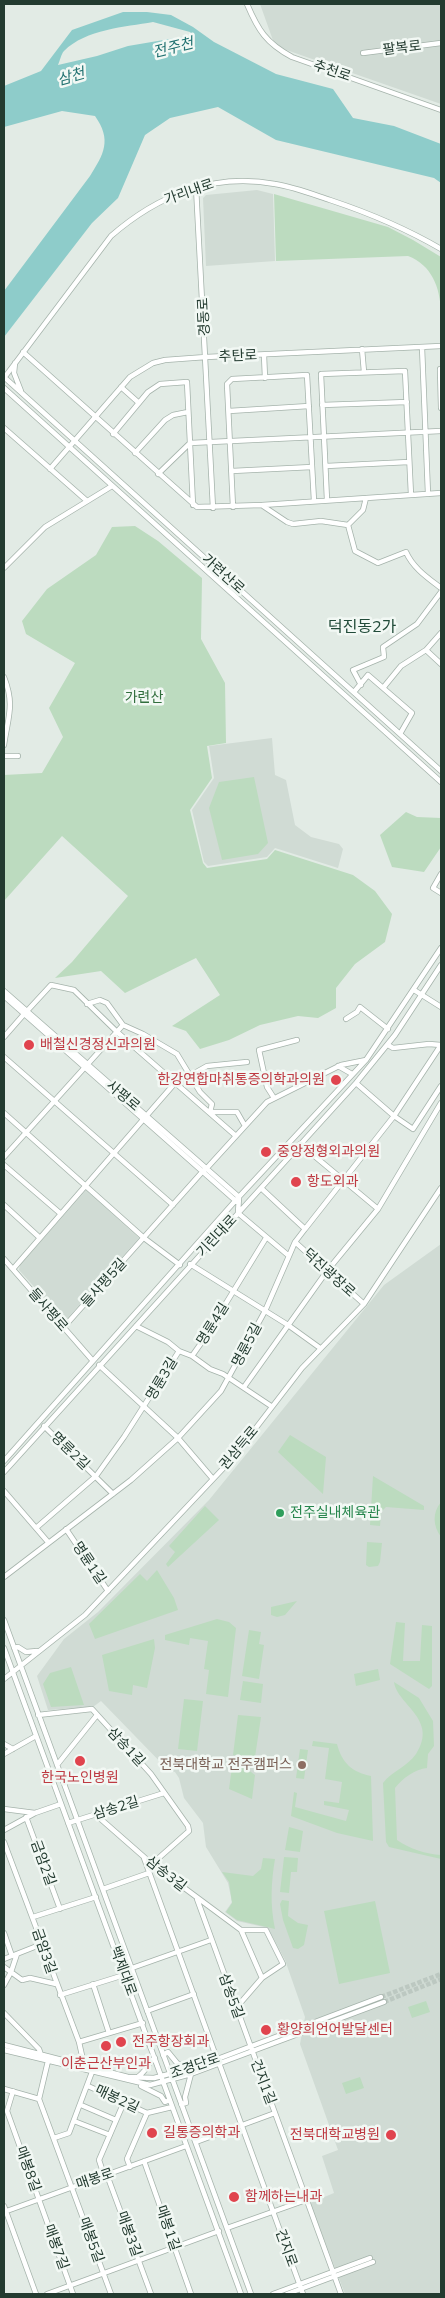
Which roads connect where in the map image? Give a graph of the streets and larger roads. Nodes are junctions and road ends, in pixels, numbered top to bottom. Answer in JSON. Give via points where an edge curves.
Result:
{"nodes":[{"id":1,"x":247,"y":4,"type":"edge"},
{"id":2,"x":441,"y":43,"type":"edge"},
{"id":3,"x":363,"y":53,"type":"dead end"},
{"id":4,"x":441,"y":110,"type":"edge"},
{"id":5,"x":196,"y":186,"type":"junction"},
{"id":6,"x":441,"y":249,"type":"edge"},
{"id":7,"x":441,"y":346,"type":"edge"},
{"id":8,"x":422,"y":347,"type":"junction"},
{"id":9,"x":362,"y":349,"type":"junction"},
{"id":10,"x":23,"y":352,"type":"junction"},
{"id":11,"x":264,"y":355,"type":"junction"},
{"id":12,"x":206,"y":357,"type":"junction"},
{"id":13,"x":15,"y":363,"type":"junction"},
{"id":14,"x":441,"y":369,"type":"edge"},
{"id":15,"x":364,"y":372,"type":"junction"},
{"id":16,"x":4,"y":377,"type":"edge"},
{"id":17,"x":265,"y":378,"type":"junction"},
{"id":18,"x":121,"y":387,"type":"junction"},
{"id":19,"x":4,"y":388,"type":"edge"},
{"id":20,"x":4,"y":393,"type":"edge"},
{"id":21,"x":22,"y":393,"type":"junction"},
{"id":22,"x":10,"y":394,"type":"junction"},
{"id":23,"x":441,"y":400,"type":"edge"},
{"id":24,"x":406,"y":402,"type":"junction"},
{"id":25,"x":139,"y":403,"type":"junction"},
{"id":26,"x":308,"y":406,"type":"junction"},
{"id":27,"x":322,"y":406,"type":"junction"},
{"id":28,"x":441,"y":408,"type":"edge"},
{"id":29,"x":229,"y":411,"type":"junction"},
{"id":30,"x":188,"y":412,"type":"junction"},
{"id":31,"x":94,"y":418,"type":"junction"},
{"id":32,"x":4,"y":428,"type":"edge"},
{"id":33,"x":441,"y":431,"type":"edge"},
{"id":34,"x":408,"y":432,"type":"junction"},
{"id":35,"x":426,"y":432,"type":"junction"},
{"id":36,"x":113,"y":434,"type":"junction"},
{"id":37,"x":324,"y":436,"type":"junction"},
{"id":38,"x":310,"y":437,"type":"junction"},
{"id":39,"x":74,"y":440,"type":"junction"},
{"id":40,"x":230,"y":441,"type":"junction"},
{"id":41,"x":210,"y":442,"type":"junction"},
{"id":42,"x":190,"y":443,"type":"junction"},
{"id":43,"x":69,"y":446,"type":"junction"},
{"id":44,"x":135,"y":453,"type":"junction"},
{"id":45,"x":409,"y":462,"type":"junction"},
{"id":46,"x":326,"y":466,"type":"junction"},
{"id":47,"x":312,"y":467,"type":"junction"},
{"id":48,"x":50,"y":469,"type":"junction"},
{"id":49,"x":232,"y":471,"type":"junction"},
{"id":50,"x":158,"y":474,"type":"junction"},
{"id":51,"x":112,"y":486,"type":"junction"},
{"id":52,"x":441,"y":493,"type":"edge"},
{"id":53,"x":428,"y":494,"type":"junction"},
{"id":54,"x":411,"y":495,"type":"junction"},
{"id":55,"x":366,"y":498,"type":"junction"},
{"id":56,"x":328,"y":500,"type":"junction"},
{"id":57,"x":87,"y":501,"type":"junction"},
{"id":58,"x":314,"y":501,"type":"junction"},
{"id":59,"x":193,"y":505,"type":"junction"},
{"id":60,"x":262,"y":505,"type":"junction"},
{"id":61,"x":233,"y":507,"type":"junction"},
{"id":62,"x":213,"y":508,"type":"junction"},
{"id":63,"x":348,"y":525,"type":"junction"},
{"id":64,"x":4,"y":568,"type":"edge"},
{"id":65,"x":441,"y":588,"type":"edge"},
{"id":66,"x":441,"y":592,"type":"edge"},
{"id":67,"x":441,"y":633,"type":"edge"},
{"id":68,"x":426,"y":650,"type":"junction"},
{"id":69,"x":441,"y":664,"type":"edge"},
{"id":70,"x":4,"y":677,"type":"edge"},
{"id":71,"x":361,"y":685,"type":"junction"},
{"id":72,"x":383,"y":688,"type":"junction"},
{"id":73,"x":354,"y":692,"type":"junction"},
{"id":74,"x":400,"y":734,"type":"junction"},
{"id":75,"x":4,"y":745,"type":"edge"},
{"id":76,"x":4,"y":756,"type":"edge"},
{"id":77,"x":18,"y":756,"type":"dead end"},
{"id":78,"x":441,"y":771,"type":"edge"},
{"id":79,"x":441,"y":782,"type":"edge"},
{"id":80,"x":441,"y":874,"type":"edge"},
{"id":81,"x":441,"y":893,"type":"edge"},
{"id":82,"x":441,"y":948,"type":"edge"},
{"id":83,"x":441,"y":965,"type":"edge"},
{"id":84,"x":414,"y":990,"type":"junction"},
{"id":85,"x":4,"y":991,"type":"edge"},
{"id":86,"x":422,"y":994,"type":"junction"},
{"id":87,"x":4,"y":996,"type":"edge"},
{"id":88,"x":88,"y":1004,"type":"junction"},
{"id":89,"x":441,"y":1007,"type":"edge"},
{"id":90,"x":26,"y":1012,"type":"junction"},
{"id":91,"x":346,"y":1019,"type":"dead end"},
{"id":92,"x":123,"y":1025,"type":"junction"},
{"id":93,"x":388,"y":1029,"type":"junction"},
{"id":94,"x":116,"y":1031,"type":"junction"},
{"id":95,"x":4,"y":1037,"type":"edge"},
{"id":96,"x":297,"y":1040,"type":"dead end"},
{"id":97,"x":388,"y":1045,"type":"junction"},
{"id":98,"x":441,"y":1045,"type":"edge"},
{"id":99,"x":4,"y":1057,"type":"edge"},
{"id":100,"x":366,"y":1060,"type":"junction"},
{"id":101,"x":247,"y":1062,"type":"dead end"},
{"id":102,"x":86,"y":1066,"type":"junction"},
{"id":103,"x":338,"y":1066,"type":"junction"},
{"id":104,"x":352,"y":1074,"type":"junction"},
{"id":105,"x":191,"y":1075,"type":"junction"},
{"id":106,"x":175,"y":1083,"type":"junction"},
{"id":107,"x":356,"y":1083,"type":"junction"},
{"id":108,"x":441,"y":1086,"type":"edge"},
{"id":109,"x":274,"y":1098,"type":"junction"},
{"id":110,"x":53,"y":1101,"type":"junction"},
{"id":111,"x":441,"y":1103,"type":"edge"},
{"id":112,"x":210,"y":1112,"type":"junction"},
{"id":113,"x":4,"y":1113,"type":"edge"},
{"id":114,"x":394,"y":1116,"type":"junction"},
{"id":115,"x":145,"y":1117,"type":"junction"},
{"id":116,"x":245,"y":1126,"type":"junction"},
{"id":117,"x":26,"y":1132,"type":"junction"},
{"id":118,"x":236,"y":1136,"type":"junction"},
{"id":119,"x":300,"y":1144,"type":"junction"},
{"id":120,"x":114,"y":1154,"type":"junction"},
{"id":121,"x":4,"y":1157,"type":"edge"},
{"id":122,"x":4,"y":1165,"type":"edge"},
{"id":123,"x":205,"y":1170,"type":"junction"},
{"id":124,"x":343,"y":1181,"type":"junction"},
{"id":125,"x":86,"y":1185,"type":"junction"},
{"id":126,"x":261,"y":1188,"type":"junction"},
{"id":127,"x":441,"y":1188,"type":"edge"},
{"id":128,"x":238,"y":1200,"type":"junction"},
{"id":129,"x":4,"y":1205,"type":"edge"},
{"id":130,"x":174,"y":1205,"type":"junction"},
{"id":131,"x":242,"y":1208,"type":"junction"},
{"id":132,"x":378,"y":1209,"type":"junction"},
{"id":133,"x":238,"y":1213,"type":"junction"},
{"id":134,"x":61,"y":1214,"type":"junction"},
{"id":135,"x":305,"y":1229,"type":"junction"},
{"id":136,"x":40,"y":1238,"type":"junction"},
{"id":137,"x":144,"y":1238,"type":"junction"},
{"id":138,"x":266,"y":1238,"type":"junction"},
{"id":139,"x":294,"y":1242,"type":"junction"},
{"id":140,"x":289,"y":1256,"type":"junction"},
{"id":141,"x":4,"y":1259,"type":"edge"},
{"id":142,"x":180,"y":1264,"type":"junction"},
{"id":143,"x":190,"y":1264,"type":"junction"},
{"id":144,"x":13,"y":1269,"type":"junction"},
{"id":145,"x":327,"y":1271,"type":"junction"},
{"id":146,"x":233,"y":1291,"type":"junction"},
{"id":147,"x":364,"y":1304,"type":"junction"},
{"id":148,"x":265,"y":1311,"type":"junction"},
{"id":149,"x":288,"y":1325,"type":"junction"},
{"id":150,"x":136,"y":1326,"type":"junction"},
{"id":151,"x":64,"y":1328,"type":"junction"},
{"id":152,"x":320,"y":1348,"type":"junction"},
{"id":153,"x":179,"y":1351,"type":"junction"},
{"id":154,"x":192,"y":1356,"type":"junction"},
{"id":155,"x":93,"y":1360,"type":"junction"},
{"id":156,"x":99,"y":1365,"type":"junction"},
{"id":157,"x":229,"y":1379,"type":"junction"},
{"id":158,"x":244,"y":1387,"type":"junction"},
{"id":159,"x":271,"y":1406,"type":"junction"},
{"id":160,"x":145,"y":1407,"type":"junction"},
{"id":161,"x":44,"y":1426,"type":"junction"},
{"id":162,"x":124,"y":1437,"type":"joint"},
{"id":163,"x":178,"y":1438,"type":"junction"},
{"id":164,"x":4,"y":1461,"type":"edge"},
{"id":165,"x":4,"y":1472,"type":"edge"},
{"id":166,"x":96,"y":1476,"type":"junction"},
{"id":167,"x":213,"y":1479,"type":"junction"},
{"id":168,"x":4,"y":1491,"type":"edge"},
{"id":169,"x":113,"y":1494,"type":"junction"},
{"id":170,"x":36,"y":1528,"type":"junction"},
{"id":171,"x":66,"y":1528,"type":"junction"},
{"id":172,"x":48,"y":1542,"type":"junction"},
{"id":173,"x":4,"y":1576,"type":"edge"},
{"id":174,"x":108,"y":1591,"type":"junction"},
{"id":175,"x":4,"y":1620,"type":"edge"},
{"id":176,"x":4,"y":1648,"type":"edge"},
{"id":177,"x":14,"y":1648,"type":"junction"},
{"id":178,"x":38,"y":1650,"type":"junction"},
{"id":179,"x":20,"y":1667,"type":"junction"},
{"id":180,"x":13,"y":1672,"type":"junction"},
{"id":181,"x":4,"y":1679,"type":"edge"},
{"id":182,"x":38,"y":1715,"type":"junction"},
{"id":183,"x":97,"y":1716,"type":"junction"},
{"id":184,"x":36,"y":1736,"type":"junction"},
{"id":185,"x":4,"y":1744,"type":"edge"},
{"id":186,"x":13,"y":1749,"type":"junction"},
{"id":187,"x":4,"y":1754,"type":"edge"},
{"id":188,"x":57,"y":1765,"type":"junction"},
{"id":189,"x":164,"y":1793,"type":"junction"},
{"id":190,"x":61,"y":1804,"type":"junction"},
{"id":191,"x":4,"y":1809,"type":"edge"},
{"id":192,"x":35,"y":1812,"type":"junction"},
{"id":193,"x":95,"y":1814,"type":"junction"},
{"id":194,"x":26,"y":1817,"type":"junction"},
{"id":195,"x":77,"y":1820,"type":"junction"},
{"id":196,"x":68,"y":1823,"type":"junction"},
{"id":197,"x":4,"y":1830,"type":"edge"},
{"id":198,"x":4,"y":1842,"type":"edge"},
{"id":199,"x":5,"y":1849,"type":"edge"},
{"id":200,"x":144,"y":1857,"type":"junction"},
{"id":201,"x":152,"y":1864,"type":"junction"},
{"id":202,"x":149,"y":1873,"type":"junction"},
{"id":203,"x":104,"y":1889,"type":"junction"},
{"id":204,"x":96,"y":1897,"type":"junction"},
{"id":205,"x":197,"y":1899,"type":"junction"},
{"id":206,"x":60,"y":1909,"type":"junction"},
{"id":207,"x":33,"y":1918,"type":"junction"},
{"id":208,"x":241,"y":1930,"type":"junction"},
{"id":209,"x":4,"y":1933,"type":"edge"},
{"id":210,"x":211,"y":1940,"type":"junction"},
{"id":211,"x":42,"y":1944,"type":"junction"},
{"id":212,"x":178,"y":1950,"type":"junction"},
{"id":213,"x":14,"y":1955,"type":"junction"},
{"id":214,"x":4,"y":1959,"type":"edge"},
{"id":215,"x":4,"y":1967,"type":"edge"},
{"id":216,"x":132,"y":1968,"type":"junction"},
{"id":217,"x":11,"y":1972,"type":"junction"},
{"id":218,"x":124,"y":1975,"type":"junction"},
{"id":219,"x":262,"y":1978,"type":"junction"},
{"id":220,"x":56,"y":1984,"type":"junction"},
{"id":221,"x":93,"y":1984,"type":"junction"},
{"id":222,"x":4,"y":1985,"type":"edge"},
{"id":223,"x":194,"y":1994,"type":"junction"},
{"id":224,"x":60,"y":1995,"type":"junction"},
{"id":225,"x":382,"y":2000,"type":"tunnel mouth"},
{"id":226,"x":236,"y":2008,"type":"junction"},
{"id":227,"x":147,"y":2011,"type":"junction"},
{"id":228,"x":4,"y":2013,"type":"edge"},
{"id":229,"x":143,"y":2023,"type":"junction"},
{"id":230,"x":110,"y":2032,"type":"junction"},
{"id":231,"x":79,"y":2042,"type":"junction"},
{"id":232,"x":4,"y":2045,"type":"edge"},
{"id":233,"x":251,"y":2049,"type":"junction"},
{"id":234,"x":4,"y":2050,"type":"edge"},
{"id":235,"x":41,"y":2055,"type":"junction"},
{"id":236,"x":163,"y":2055,"type":"junction"},
{"id":237,"x":155,"y":2058,"type":"junction"},
{"id":238,"x":49,"y":2059,"type":"junction"},
{"id":239,"x":219,"y":2060,"type":"junction"},
{"id":240,"x":81,"y":2065,"type":"junction"},
{"id":241,"x":92,"y":2072,"type":"junction"},
{"id":242,"x":190,"y":2072,"type":"junction"},
{"id":243,"x":162,"y":2077,"type":"junction"},
{"id":244,"x":172,"y":2078,"type":"junction"},
{"id":245,"x":134,"y":2080,"type":"junction"},
{"id":246,"x":164,"y":2082,"type":"junction"},
{"id":247,"x":88,"y":2086,"type":"junction"},
{"id":248,"x":4,"y":2089,"type":"edge"},
{"id":249,"x":13,"y":2091,"type":"junction"},
{"id":250,"x":39,"y":2099,"type":"junction"},
{"id":251,"x":170,"y":2100,"type":"junction"},
{"id":252,"x":124,"y":2102,"type":"junction"},
{"id":253,"x":181,"y":2104,"type":"junction"},
{"id":254,"x":81,"y":2105,"type":"junction"},
{"id":255,"x":172,"y":2107,"type":"junction"},
{"id":256,"x":5,"y":2112,"type":"edge"},
{"id":257,"x":147,"y":2113,"type":"junction"},
{"id":258,"x":275,"y":2113,"type":"junction"},
{"id":259,"x":116,"y":2120,"type":"junction"},
{"id":260,"x":74,"y":2121,"type":"junction"},
{"id":261,"x":242,"y":2125,"type":"junction"},
{"id":262,"x":110,"y":2135,"type":"junction"},
{"id":263,"x":54,"y":2138,"type":"junction"},
{"id":264,"x":196,"y":2142,"type":"junction"},
{"id":265,"x":186,"y":2146,"type":"junction"},
{"id":266,"x":144,"y":2161,"type":"junction"},
{"id":267,"x":130,"y":2167,"type":"junction"},
{"id":268,"x":106,"y":2175,"type":"junction"},
{"id":269,"x":71,"y":2187,"type":"junction"},
{"id":270,"x":39,"y":2199,"type":"junction"},
{"id":271,"x":306,"y":2200,"type":"junction"},
{"id":272,"x":4,"y":2210,"type":"edge"},
{"id":273,"x":273,"y":2211,"type":"junction"},
{"id":274,"x":227,"y":2228,"type":"junction"},
{"id":275,"x":219,"y":2231,"type":"junction"},
{"id":276,"x":174,"y":2248,"type":"junction"},
{"id":277,"x":372,"y":2260,"type":"dead end"},
{"id":278,"x":139,"y":2261,"type":"junction"},
{"id":279,"x":103,"y":2273,"type":"junction"},
{"id":280,"x":334,"y":2274,"type":"junction"},
{"id":281,"x":70,"y":2286,"type":"junction"},
{"id":282,"x":301,"y":2287,"type":"junction"},
{"id":283,"x":36,"y":2294,"type":"edge"},
{"id":284,"x":47,"y":2294,"type":"edge"},
{"id":285,"x":73,"y":2294,"type":"edge"},
{"id":286,"x":111,"y":2294,"type":"edge"},
{"id":287,"x":151,"y":2294,"type":"edge"},
{"id":288,"x":191,"y":2294,"type":"edge"},
{"id":289,"x":241,"y":2294,"type":"edge"},
{"id":290,"x":251,"y":2294,"type":"edge"},
{"id":291,"x":273,"y":2294,"type":"edge"},
{"id":292,"x":287,"y":2294,"type":"edge"},
{"id":293,"x":303,"y":2294,"type":"edge"},
{"id":294,"x":341,"y":2294,"type":"edge"}],
"edges":[{"from":1,"to":4,"type":"street","name":"추천로","via":[[259,32],[292,57]]},
{"from":2,"to":3,"type":"street","name":"팔복로"},
{"from":5,"to":6,"type":"street","name":"가리내로","via":[[236,180],[283,185],[385,219]]},
{"from":5,"to":10,"type":"street","name":"가리내로","via":[[172,195],[133,217],[111,236]]},
{"from":5,"to":12,"type":"street","name":"경동로"},
{"from":7,"to":8,"type":"street","name":"추탄로"},
{"from":8,"to":9,"type":"street","name":"추탄로"},
{"from":8,"to":35,"type":"street"},
{"from":9,"to":11,"type":"street","name":"추탄로"},
{"from":9,"to":15,"type":"street"},
{"from":10,"to":13,"type":"street","name":"가리내로"},
{"from":10,"to":31,"type":"street"},
{"from":11,"to":12,"type":"street","name":"추탄로"},
{"from":11,"to":17,"type":"street"},
{"from":12,"to":18,"type":"street","name":"추탄로","via":[[153,363],[130,377]]},
{"from":12,"to":41,"type":"street","name":"경동로"},
{"from":13,"to":16,"type":"street","name":"가리내로"},
{"from":13,"to":21,"type":"street","via":[[14,373]]},
{"from":14,"to":23,"type":"street"},
{"from":15,"to":24,"type":"street","via":[[405,370]]},
{"from":15,"to":27,"type":"street","via":[[321,374]]},
{"from":16,"to":21,"type":"street","name":"가련산로"},
{"from":17,"to":26,"type":"street","via":[[307,375]]},
{"from":17,"to":29,"type":"street","via":[[232,379],[227,384]]},
{"from":18,"to":25,"type":"street"},
{"from":18,"to":31,"type":"street","name":"추탄로"},
{"from":19,"to":22,"type":"street","name":"가련산로"},
{"from":20,"to":22,"type":"street"},
{"from":21,"to":39,"type":"street","name":"가련산로"},
{"from":22,"to":43,"type":"street","name":"가련산로"},
{"from":23,"to":28,"type":"street"},
{"from":24,"to":27,"type":"street"},
{"from":24,"to":34,"type":"street"},
{"from":25,"to":30,"type":"street","via":[[160,384],[187,382]]},
{"from":25,"to":36,"type":"street"},
{"from":26,"to":29,"type":"street"},
{"from":26,"to":38,"type":"street"},
{"from":27,"to":37,"type":"street"},
{"from":29,"to":40,"type":"street"},
{"from":30,"to":42,"type":"street"},
{"from":30,"to":44,"type":"street","via":[[173,414]]},
{"from":31,"to":36,"type":"street"},
{"from":31,"to":39,"type":"street","name":"추탄로"},
{"from":32,"to":48,"type":"street"},
{"from":33,"to":35,"type":"street"},
{"from":34,"to":35,"type":"street"},
{"from":34,"to":37,"type":"street"},
{"from":34,"to":45,"type":"street"},
{"from":35,"to":53,"type":"street"},
{"from":36,"to":44,"type":"street"},
{"from":37,"to":38,"type":"street"},
{"from":37,"to":46,"type":"street"},
{"from":38,"to":40,"type":"street"},
{"from":38,"to":47,"type":"street"},
{"from":39,"to":43,"type":"street","name":"추탄로"},
{"from":39,"to":73,"type":"street","name":"가련산로"},
{"from":40,"to":41,"type":"street"},
{"from":40,"to":49,"type":"street"},
{"from":41,"to":42,"type":"street"},
{"from":41,"to":62,"type":"street","name":"경동로"},
{"from":42,"to":50,"type":"street"},
{"from":42,"to":59,"type":"street"},
{"from":43,"to":48,"type":"street","name":"추탄로"},
{"from":43,"to":51,"type":"street","name":"가련산로"},
{"from":44,"to":50,"type":"street"},
{"from":45,"to":46,"type":"street"},
{"from":45,"to":54,"type":"street"},
{"from":46,"to":56,"type":"street"},
{"from":47,"to":49,"type":"street"},
{"from":47,"to":58,"type":"street"},
{"from":48,"to":57,"type":"street"},
{"from":49,"to":61,"type":"street"},
{"from":50,"to":59,"type":"street"},
{"from":51,"to":57,"type":"street"},
{"from":51,"to":79,"type":"street","name":"가련산로"},
{"from":52,"to":53,"type":"street"},
{"from":53,"to":54,"type":"street"},
{"from":54,"to":55,"type":"street"},
{"from":55,"to":56,"type":"street"},
{"from":55,"to":63,"type":"street","via":[[363,510]]},
{"from":56,"to":58,"type":"street"},
{"from":57,"to":64,"type":"street","via":[[44,527]]},
{"from":58,"to":60,"type":"street"},
{"from":59,"to":62,"type":"street"},
{"from":60,"to":61,"type":"street"},
{"from":60,"to":63,"type":"street","via":[[293,524],[321,521]]},
{"from":61,"to":62,"type":"street"},
{"from":63,"to":65,"type":"street","via":[[355,551],[378,562],[406,552],[409,560]]},
{"from":66,"to":71,"type":"street","via":[[417,624],[383,647],[384,656],[353,670]]},
{"from":67,"to":68,"type":"street"},
{"from":68,"to":69,"type":"street"},
{"from":68,"to":72,"type":"street","via":[[401,666]]},
{"from":70,"to":75,"type":"street","via":[[12,705]]},
{"from":71,"to":72,"type":"street","via":[[368,675]]},
{"from":71,"to":73,"type":"street"},
{"from":72,"to":74,"type":"street","via":[[412,713]]},
{"from":73,"to":74,"type":"street","name":"가련산로"},
{"from":74,"to":78,"type":"street","name":"가련산로"},
{"from":76,"to":77,"type":"street"},
{"from":80,"to":81,"type":"street","via":[[433,888]]},
{"from":82,"to":84,"type":"street","name":"기린대로"},
{"from":83,"to":86,"type":"street","name":"기린대로"},
{"from":84,"to":86,"type":"street"},
{"from":84,"to":93,"type":"street","name":"기린대로"},
{"from":85,"to":90,"type":"street","name":"사평로"},
{"from":86,"to":89,"type":"street"},
{"from":86,"to":97,"type":"street","name":"기린대로"},
{"from":87,"to":90,"type":"street","name":"사평로"},
{"from":88,"to":90,"type":"street","via":[[74,990],[51,985]]},
{"from":88,"to":92,"type":"street","via":[[100,1000],[107,1003]]},
{"from":88,"to":94,"type":"street"},
{"from":90,"to":95,"type":"street"},
{"from":90,"to":102,"type":"street","name":"사평로"},
{"from":91,"to":93,"type":"street","via":[[360,1007]]},
{"from":92,"to":94,"type":"street"},
{"from":92,"to":105,"type":"street","via":[[177,1054]]},
{"from":93,"to":100,"type":"street","name":"기린대로"},
{"from":94,"to":102,"type":"street"},
{"from":94,"to":106,"type":"street"},
{"from":96,"to":109,"type":"street","via":[[259,1050],[267,1087]]},
{"from":97,"to":98,"type":"street","via":[[393,1048]]},
{"from":97,"to":107,"type":"street","name":"기린대로"},
{"from":98,"to":114,"type":"street"},
{"from":99,"to":110,"type":"street"},
{"from":100,"to":103,"type":"street","name":"들사평5길"},
{"from":100,"to":104,"type":"street","name":"기린대로"},
{"from":101,"to":105,"type":"street","via":[[207,1066]]},
{"from":102,"to":110,"type":"street"},
{"from":102,"to":115,"type":"street","name":"사평로"},
{"from":103,"to":104,"type":"street"},
{"from":103,"to":109,"type":"street","name":"들사평5길"},
{"from":104,"to":128,"type":"street","name":"기린대로"},
{"from":105,"to":112,"type":"street","via":[[200,1092],[212,1104]]},
{"from":106,"to":112,"type":"street"},
{"from":106,"to":115,"type":"street"},
{"from":107,"to":114,"type":"street"},
{"from":107,"to":119,"type":"street","name":"기린대로"},
{"from":108,"to":114,"type":"street","via":[[414,1129]]},
{"from":109,"to":116,"type":"street","name":"들사평5길"},
{"from":110,"to":117,"type":"street"},
{"from":110,"to":120,"type":"street"},
{"from":111,"to":132,"type":"street"},
{"from":112,"to":116,"type":"street","via":[[237,1112]]},
{"from":112,"to":118,"type":"street"},
{"from":113,"to":117,"type":"street"},
{"from":114,"to":124,"type":"street"},
{"from":115,"to":120,"type":"street"},
{"from":115,"to":123,"type":"street","name":"사평로"},
{"from":116,"to":118,"type":"street","name":"들사평5길"},
{"from":117,"to":121,"type":"street"},
{"from":117,"to":125,"type":"street"},
{"from":118,"to":123,"type":"street","name":"들사평5길"},
{"from":119,"to":124,"type":"street"},
{"from":119,"to":126,"type":"street","name":"기린대로"},
{"from":120,"to":125,"type":"street"},
{"from":120,"to":130,"type":"street"},
{"from":122,"to":134,"type":"street"},
{"from":123,"to":128,"type":"street","name":"사평로"},
{"from":123,"to":130,"type":"street","name":"들사평5길"},
{"from":124,"to":132,"type":"street"},
{"from":124,"to":135,"type":"street"},
{"from":125,"to":134,"type":"street"},
{"from":125,"to":137,"type":"street"},
{"from":126,"to":131,"type":"street","name":"기린대로"},
{"from":126,"to":135,"type":"street","name":"덕진광장로"},
{"from":127,"to":147,"type":"street","name":"권삼득로"},
{"from":128,"to":131,"type":"street","name":"사평로"},
{"from":128,"to":133,"type":"street"},
{"from":128,"to":142,"type":"street","name":"기린대로"},
{"from":129,"to":136,"type":"street"},
{"from":130,"to":137,"type":"street","name":"들사평5길"},
{"from":131,"to":133,"type":"street","name":"기린대로"},
{"from":132,"to":145,"type":"street"},
{"from":133,"to":138,"type":"street","name":"덕진광장로"},
{"from":133,"to":143,"type":"street","name":"기린대로"},
{"from":134,"to":136,"type":"street"},
{"from":135,"to":139,"type":"street","name":"덕진광장로"},
{"from":136,"to":144,"type":"street"},
{"from":137,"to":142,"type":"street"},
{"from":137,"to":151,"type":"street","name":"들사평5길"},
{"from":138,"to":140,"type":"street","name":"덕진광장로"},
{"from":138,"to":146,"type":"street"},
{"from":139,"to":140,"type":"street","name":"덕진광장로"},
{"from":139,"to":145,"type":"street","name":"덕진광장로"},
{"from":140,"to":148,"type":"street","name":"명륜5길"},
{"from":141,"to":144,"type":"street","name":"들사평로"},
{"from":142,"to":155,"type":"street","name":"기린대로"},
{"from":143,"to":146,"type":"street","name":"명륜5길"},
{"from":143,"to":150,"type":"street","name":"기린대로"},
{"from":144,"to":151,"type":"street","name":"들사평로"},
{"from":145,"to":147,"type":"street","name":"덕진광장로"},
{"from":145,"to":149,"type":"street"},
{"from":146,"to":148,"type":"street","name":"명륜5길"},
{"from":146,"to":154,"type":"street","name":"명륜4길"},
{"from":147,"to":152,"type":"street","name":"권삼득로"},
{"from":148,"to":149,"type":"street","name":"명륜5길"},
{"from":148,"to":157,"type":"street","name":"명륜5길"},
{"from":149,"to":152,"type":"street","name":"명륜5길"},
{"from":149,"to":158,"type":"street"},
{"from":150,"to":153,"type":"street","name":"명륜4길"},
{"from":150,"to":156,"type":"street","name":"기린대로"},
{"from":151,"to":155,"type":"street","name":"들사평로"},
{"from":152,"to":159,"type":"street","name":"권삼득로"},
{"from":153,"to":154,"type":"street","name":"명륜4길"},
{"from":153,"to":160,"type":"street","name":"명륜3길"},
{"from":154,"to":157,"type":"street","name":"명륜4길"},
{"from":155,"to":164,"type":"street","name":"기린대로"},
{"from":156,"to":160,"type":"street","name":"명륜3길"},
{"from":156,"to":161,"type":"street","name":"기린대로"},
{"from":157,"to":158,"type":"street","name":"명륜4길"},
{"from":157,"to":163,"type":"street"},
{"from":158,"to":159,"type":"street","name":"명륜4길"},
{"from":159,"to":167,"type":"street","name":"권삼득로","via":[[252,1435]]},
{"from":160,"to":162,"type":"street","name":"명륜3길"},
{"from":160,"to":163,"type":"street","name":"명륜3길"},
{"from":161,"to":165,"type":"street","name":"기린대로"},
{"from":161,"to":166,"type":"street","name":"명륜2길"},
{"from":162,"to":166,"type":"street","name":"명륜2길"},
{"from":163,"to":167,"type":"street","name":"명륜3길"},
{"from":163,"to":169,"type":"street"},
{"from":166,"to":169,"type":"street","name":"명륜2길"},
{"from":166,"to":170,"type":"street","name":"명륜2길"},
{"from":167,"to":174,"type":"street","name":"권삼득로"},
{"from":168,"to":170,"type":"street"},
{"from":169,"to":171,"type":"street"},
{"from":170,"to":172,"type":"street"},
{"from":171,"to":172,"type":"street","name":"명륜1길"},
{"from":171,"to":174,"type":"street","name":"명륜1길"},
{"from":172,"to":173,"type":"street","name":"명륜1길"},
{"from":174,"to":178,"type":"street","name":"권삼득로","via":[[85,1615]]},
{"from":175,"to":177,"type":"street","name":"백제대로"},
{"from":176,"to":180,"type":"street","name":"백제대로"},
{"from":177,"to":178,"type":"street","via":[[26,1652]]},
{"from":177,"to":179,"type":"street","name":"백제대로"},
{"from":178,"to":179,"type":"street","name":"권삼득로"},
{"from":179,"to":180,"type":"street","name":"권삼득로"},
{"from":179,"to":182,"type":"street","name":"백제대로"},
{"from":180,"to":181,"type":"street","name":"권삼득로"},
{"from":180,"to":184,"type":"street","name":"백제대로"},
{"from":182,"to":183,"type":"street","name":"삼송1길","via":[[92,1708]]},
{"from":182,"to":188,"type":"street","name":"백제대로"},
{"from":183,"to":188,"type":"street"},
{"from":183,"to":189,"type":"street","name":"삼송1길","via":[[151,1774]]},
{"from":184,"to":186,"type":"street"},
{"from":184,"to":190,"type":"street","name":"백제대로"},
{"from":185,"to":186,"type":"street"},
{"from":186,"to":187,"type":"street"},
{"from":188,"to":195,"type":"street","name":"백제대로"},
{"from":189,"to":193,"type":"street","name":"삼송2길"},
{"from":189,"to":201,"type":"street","name":"삼송1길","via":[[189,1831]]},
{"from":190,"to":192,"type":"street"},
{"from":190,"to":196,"type":"street","name":"백제대로"},
{"from":191,"to":192,"type":"street"},
{"from":192,"to":194,"type":"street"},
{"from":193,"to":195,"type":"street","name":"삼송2길"},
{"from":193,"to":200,"type":"street","name":"삼송3길"},
{"from":194,"to":197,"type":"street"},
{"from":194,"to":206,"type":"street","name":"금암2길"},
{"from":195,"to":196,"type":"street","name":"삼송2길"},
{"from":195,"to":203,"type":"street","name":"백제대로"},
{"from":196,"to":204,"type":"street","name":"백제대로"},
{"from":198,"to":199,"type":"street","name":"금암3길"},
{"from":199,"to":207,"type":"street","name":"금암3길"},
{"from":200,"to":201,"type":"street","name":"삼송3길"},
{"from":200,"to":202,"type":"street"},
{"from":201,"to":205,"type":"street","name":"삼송3길"},
{"from":202,"to":203,"type":"street"},
{"from":202,"to":212,"type":"street"},
{"from":203,"to":216,"type":"street","name":"백제대로"},
{"from":204,"to":206,"type":"street","name":"금암3길"},
{"from":204,"to":218,"type":"street","name":"백제대로"},
{"from":205,"to":208,"type":"street","name":"삼송3길"},
{"from":205,"to":210,"type":"street","name":"삼송5길"},
{"from":206,"to":207,"type":"street","name":"금암3길"},
{"from":207,"to":211,"type":"street","name":"금암3길"},
{"from":208,"to":219,"type":"street"},
{"from":208,"to":219,"type":"street","via":[[266,1930],[283,1964]]},
{"from":209,"to":213,"type":"street"},
{"from":210,"to":212,"type":"street"},
{"from":210,"to":226,"type":"street","name":"삼송5길"},
{"from":211,"to":213,"type":"street"},
{"from":211,"to":220,"type":"street","name":"금암3길"},
{"from":212,"to":216,"type":"street"},
{"from":212,"to":223,"type":"street"},
{"from":213,"to":214,"type":"street"},
{"from":213,"to":217,"type":"street"},
{"from":215,"to":217,"type":"street","name":"금암3길"},
{"from":216,"to":227,"type":"street","name":"백제대로"},
{"from":217,"to":220,"type":"street","name":"금암3길","via":[[22,1980],[30,1978]]},
{"from":217,"to":222,"type":"street"},
{"from":218,"to":221,"type":"street"},
{"from":218,"to":229,"type":"street","name":"백제대로"},
{"from":219,"to":226,"type":"street"},
{"from":220,"to":224,"type":"street","name":"금암3길"},
{"from":221,"to":224,"type":"street"},
{"from":221,"to":230,"type":"street"},
{"from":223,"to":227,"type":"street","name":"백제대로"},
{"from":223,"to":239,"type":"street"},
{"from":224,"to":231,"type":"street","name":"금암3길"},
{"from":225,"to":233,"type":"street","name":"조경단로"},
{"from":226,"to":233,"type":"street","name":"삼송5길"},
{"from":227,"to":236,"type":"street","name":"백제대로"},
{"from":228,"to":235,"type":"street"},
{"from":229,"to":230,"type":"street"},
{"from":229,"to":237,"type":"street","name":"백제대로"},
{"from":230,"to":231,"type":"street"},
{"from":231,"to":240,"type":"street","name":"금암3길"},
{"from":232,"to":235,"type":"street","name":"조경단로"},
{"from":233,"to":239,"type":"street","name":"조경단로"},
{"from":233,"to":239,"type":"street","name":"조경단로"},
{"from":233,"to":258,"type":"street","name":"건지1길"},
{"from":234,"to":238,"type":"street","name":"조경단로"},
{"from":235,"to":238,"type":"street","name":"조경단로"},
{"from":236,"to":242,"type":"street","via":[[168,2052]]},
{"from":236,"to":244,"type":"street","name":"백제대로"},
{"from":237,"to":243,"type":"street","name":"백제대로"},
{"from":237,"to":245,"type":"street"},
{"from":238,"to":240,"type":"street","name":"조경단로"},
{"from":238,"to":241,"type":"street","name":"조경단로"},
{"from":238,"to":250,"type":"street"},
{"from":239,"to":242,"type":"street","name":"조경단로"},
{"from":239,"to":261,"type":"street","name":"조경단로"},
{"from":240,"to":245,"type":"street","name":"조경단로"},
{"from":241,"to":245,"type":"street","name":"조경단로"},
{"from":241,"to":247,"type":"street"},
{"from":242,"to":244,"type":"street","name":"조경단로"},
{"from":242,"to":253,"type":"street","via":[[184,2097],[186,2103]]},
{"from":243,"to":244,"type":"street","name":"조경단로"},
{"from":243,"to":245,"type":"street","name":"조경단로"},
{"from":243,"to":246,"type":"street","name":"백제대로"},
{"from":244,"to":246,"type":"street","name":"조경단로"},
{"from":244,"to":253,"type":"street","name":"백제대로"},
{"from":245,"to":246,"type":"street","name":"조경단로","via":[[150,2085]]},
{"from":245,"to":251,"type":"street","via":[[161,2096],[165,2102]]},
{"from":246,"to":251,"type":"street","name":"백제대로"},
{"from":247,"to":252,"type":"street","name":"매봉2길"},
{"from":247,"to":254,"type":"street"},
{"from":248,"to":249,"type":"street"},
{"from":249,"to":250,"type":"street"},
{"from":249,"to":256,"type":"street","name":"매봉8길"},
{"from":250,"to":263,"type":"street","name":"매봉5길"},
{"from":251,"to":255,"type":"street","name":"백제대로"},
{"from":252,"to":257,"type":"street","name":"매봉2길"},
{"from":252,"to":259,"type":"street","name":"매봉3길"},
{"from":253,"to":264,"type":"street","name":"백제대로"},
{"from":254,"to":259,"type":"street"},
{"from":254,"to":260,"type":"street"},
{"from":255,"to":257,"type":"street"},
{"from":255,"to":265,"type":"street","name":"백제대로"},
{"from":256,"to":270,"type":"street","name":"매봉8길"},
{"from":257,"to":267,"type":"street","name":"매봉2길","via":[[127,2159]]},
{"from":258,"to":261,"type":"street","name":"건지1길"},
{"from":258,"to":271,"type":"street","name":"건지1길"},
{"from":259,"to":262,"type":"street","name":"매봉3길"},
{"from":260,"to":262,"type":"street"},
{"from":260,"to":263,"type":"street","via":[[69,2133]]},
{"from":261,"to":264,"type":"street","name":"건지1길"},
{"from":261,"to":273,"type":"street","name":"건지로"},
{"from":262,"to":268,"type":"street","name":"매봉3길","via":[[99,2160]]},
{"from":263,"to":269,"type":"street","name":"매봉5길"},
{"from":264,"to":274,"type":"street","name":"백제대로"},
{"from":265,"to":266,"type":"street","name":"매봉로"},
{"from":265,"to":275,"type":"street","name":"백제대로"},
{"from":266,"to":267,"type":"street","name":"매봉로"},
{"from":266,"to":276,"type":"street","name":"매봉1길"},
{"from":267,"to":268,"type":"street","name":"매봉로"},
{"from":268,"to":269,"type":"street","name":"매봉로"},
{"from":268,"to":278,"type":"street","name":"매봉3길"},
{"from":269,"to":270,"type":"street","name":"매봉로"},
{"from":269,"to":279,"type":"street","name":"매봉5길"},
{"from":270,"to":272,"type":"street","name":"매봉로"},
{"from":270,"to":281,"type":"street","name":"매봉7길"},
{"from":271,"to":273,"type":"street"},
{"from":271,"to":280,"type":"street","name":"건지1길"},
{"from":272,"to":283,"type":"street"},
{"from":273,"to":274,"type":"street"},
{"from":273,"to":282,"type":"street","name":"건지로"},
{"from":274,"to":290,"type":"street","name":"백제대로"},
{"from":275,"to":276,"type":"street"},
{"from":275,"to":289,"type":"street","name":"백제대로"},
{"from":276,"to":278,"type":"street"},
{"from":276,"to":288,"type":"street","name":"매봉1길"},
{"from":277,"to":280,"type":"street","name":"건지로"},
{"from":278,"to":279,"type":"street"},
{"from":278,"to":287,"type":"street","name":"매봉3길"},
{"from":279,"to":281,"type":"street"},
{"from":279,"to":286,"type":"street","name":"매봉5길"},
{"from":280,"to":282,"type":"street","name":"건지로"},
{"from":280,"to":294,"type":"street"},
{"from":281,"to":284,"type":"street"},
{"from":281,"to":285,"type":"street","name":"매봉7길"},
{"from":282,"to":291,"type":"street","name":"건지로"},
{"from":282,"to":292,"type":"street","name":"건지로"},
{"from":282,"to":293,"type":"street","name":"건지로"}]}
